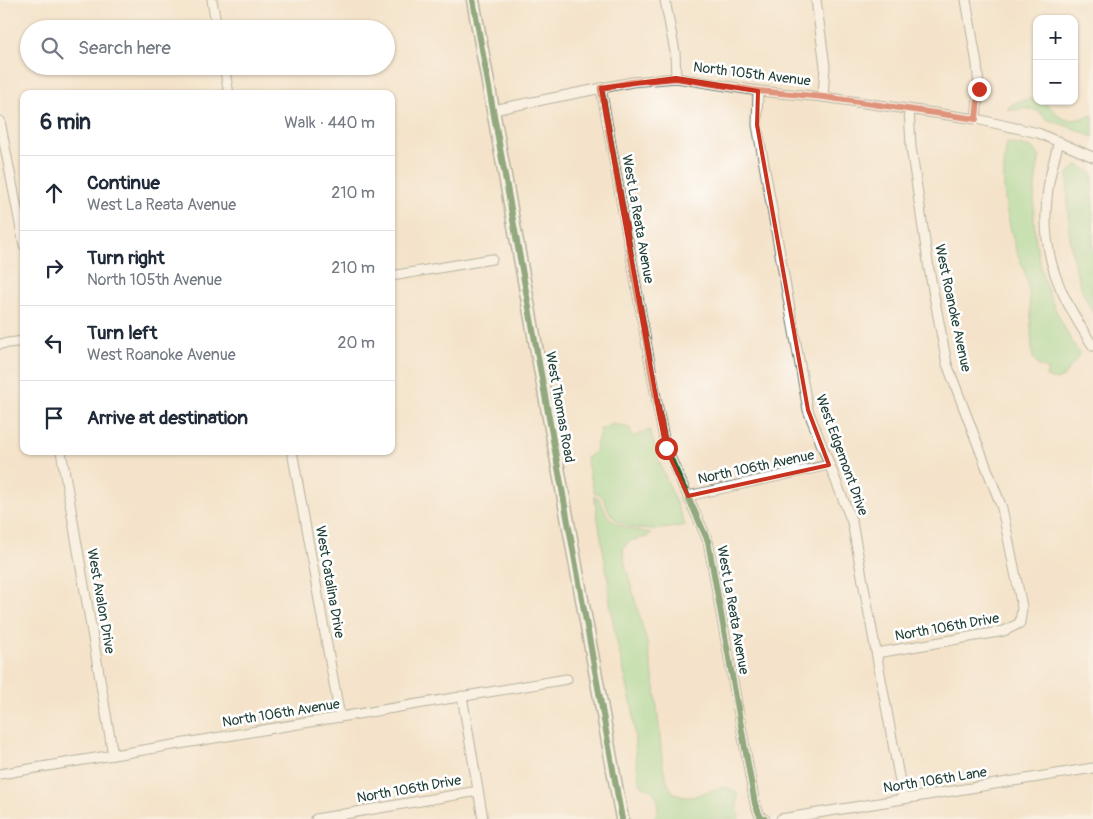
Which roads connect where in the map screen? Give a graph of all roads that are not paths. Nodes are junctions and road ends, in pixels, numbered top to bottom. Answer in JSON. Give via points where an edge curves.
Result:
{"nodes":[{"id":1,"x":212,"y":0,"type":"edge"},
{"id":2,"x":473,"y":0,"type":"edge"},
{"id":3,"x":665,"y":0,"type":"edge"},
{"id":4,"x":816,"y":0,"type":"edge"},
{"id":5,"x":966,"y":0,"type":"edge"},
{"id":6,"x":215,"y":20,"type":"edge"},
{"id":7,"x":226,"y":75,"type":"edge"},
{"id":8,"x":676,"y":78,"type":"junction"},
{"id":9,"x":601,"y":88,"type":"junction"},
{"id":10,"x":228,"y":90,"type":"edge"},
{"id":11,"x":758,"y":91,"type":"junction"},
{"id":12,"x":824,"y":97,"type":"junction"},
{"id":13,"x":909,"y":109,"type":"junction"},
{"id":14,"x":493,"y":110,"type":"junction"},
{"id":15,"x":976,"y":119,"type":"junction"},
{"id":16,"x":0,"y":120,"type":"edge"},
{"id":17,"x":1059,"y":141,"type":"junction"},
{"id":18,"x":1093,"y":157,"type":"edge"},
{"id":19,"x":20,"y":224,"type":"edge"},
{"id":20,"x":492,"y":259,"type":"dead end"},
{"id":21,"x":395,"y":275,"type":"edge"},
{"id":22,"x":20,"y":341,"type":"edge"},
{"id":23,"x":0,"y":344,"type":"edge"},
{"id":24,"x":1093,"y":346,"type":"edge"},
{"id":25,"x":62,"y":455,"type":"edge"},
{"id":26,"x":293,"y":455,"type":"edge"},
{"id":27,"x":829,"y":465,"type":"junction"},
{"id":28,"x":688,"y":496,"type":"junction"},
{"id":29,"x":1020,"y":623,"type":"joint"},
{"id":30,"x":877,"y":653,"type":"junction"},
{"id":31,"x":567,"y":679,"type":"dead end"},
{"id":32,"x":462,"y":696,"type":"junction"},
{"id":33,"x":340,"y":717,"type":"junction"},
{"id":34,"x":113,"y":755,"type":"junction"},
{"id":35,"x":1093,"y":768,"type":"edge"},
{"id":36,"x":0,"y":774,"type":"edge"},
{"id":37,"x":478,"y":791,"type":"junction"},
{"id":38,"x":903,"y":798,"type":"junction"},
{"id":39,"x":316,"y":819,"type":"edge"},
{"id":40,"x":483,"y":819,"type":"edge"},
{"id":41,"x":622,"y":819,"type":"edge"},
{"id":42,"x":763,"y":819,"type":"edge"},
{"id":43,"x":782,"y":819,"type":"edge"}],
"edges":[{"from":1,"to":6,"type":"street"},
{"from":2,"to":14,"type":"main road","name":"West Thomas Road"},
{"from":3,"to":8,"type":"street","via":[[675,52]]},
{"from":4,"to":12,"type":"street","via":[[825,66]]},
{"from":5,"to":15,"type":"street","via":[[977,64]]},
{"from":7,"to":10,"type":"street"},
{"from":8,"to":9,"type":"street","name":"North 105th Avenue"},
{"from":8,"to":11,"type":"street","name":"North 105th Avenue"},
{"from":9,"to":14,"type":"street","name":"North 105th Avenue"},
{"from":9,"to":28,"type":"street","name":"West La Reata Avenue","via":[[666,448]]},
{"from":11,"to":12,"type":"street","name":"North 105th Avenue"},
{"from":11,"to":27,"type":"street","name":"West Edgemont Drive","via":[[757,124],[808,410]]},
{"from":12,"to":13,"type":"street","name":"North 105th Avenue"},
{"from":13,"to":15,"type":"street","name":"North 105th Avenue"},
{"from":13,"to":29,"type":"street","name":"West Roanoke Avenue","via":[[911,147],[929,269],[947,364],[1002,508],[1022,607]]},
{"from":14,"to":41,"type":"main road","name":"West Thomas Road"},
{"from":15,"to":17,"type":"street","name":"North 105th Avenue"},
{"from":16,"to":19,"type":"street"},
{"from":17,"to":18,"type":"street","name":"North 105th Avenue"},
{"from":17,"to":24,"type":"street","via":[[1048,190],[1047,240],[1051,264],[1072,313]]},
{"from":20,"to":21,"type":"street"},
{"from":22,"to":23,"type":"street"},
{"from":25,"to":34,"type":"street","name":"West Avalon Drive"},
{"from":26,"to":33,"type":"street","name":"West Catalina Drive"},
{"from":27,"to":28,"type":"street","name":"North 106th Avenue"},
{"from":27,"to":30,"type":"street","name":"West Edgemont Drive","via":[[852,522]]},
{"from":28,"to":42,"type":"street","name":"West La Reata Avenue","via":[[708,542],[755,804]]},
{"from":29,"to":30,"type":"street","name":"North 106th Drive","via":[[1004,632]]},
{"from":30,"to":38,"type":"street","name":"West Edgemont Drive"},
{"from":31,"to":32,"type":"street","name":"North 106th Avenue"},
{"from":32,"to":33,"type":"street","name":"North 106th Avenue"},
{"from":32,"to":37,"type":"street"},
{"from":33,"to":34,"type":"street","name":"North 106th Avenue"},
{"from":34,"to":36,"type":"street","name":"North 106th Avenue"},
{"from":35,"to":38,"type":"street","name":"North 106th Lane"},
{"from":37,"to":39,"type":"street","name":"North 106th Drive"},
{"from":37,"to":40,"type":"street"},
{"from":38,"to":43,"type":"street","name":"North 106th Lane"}]}
